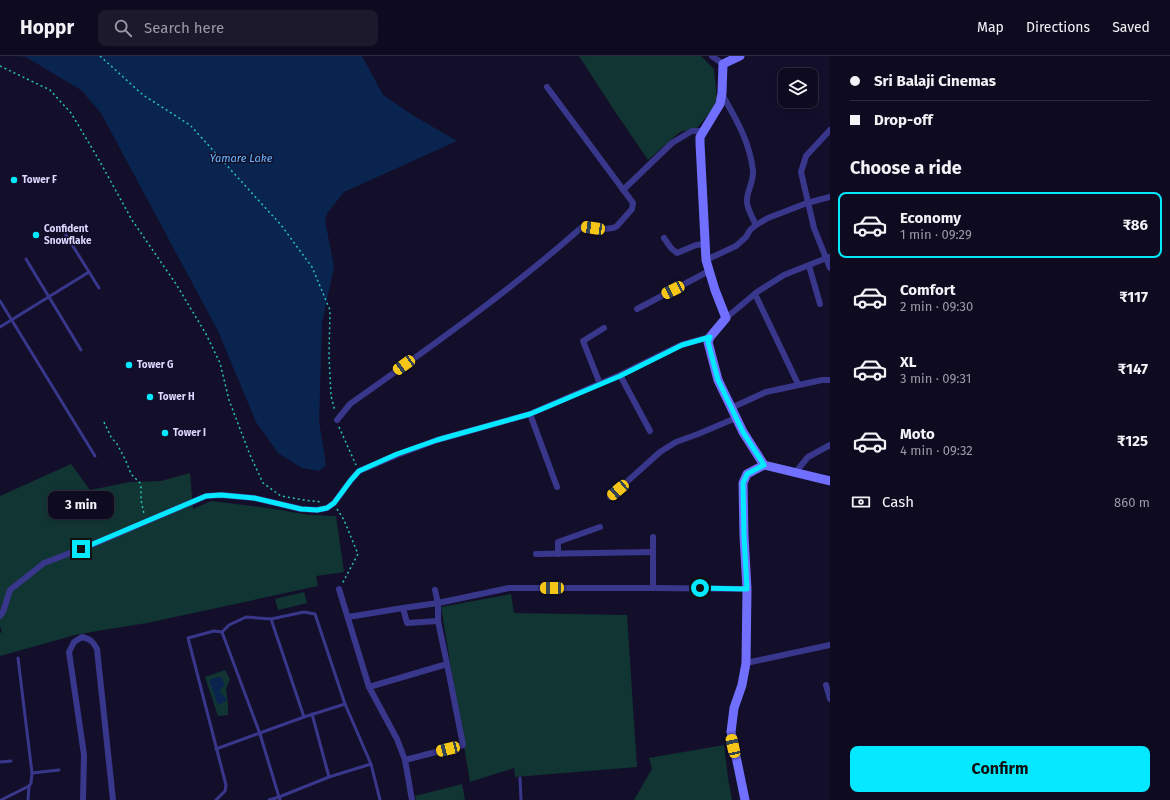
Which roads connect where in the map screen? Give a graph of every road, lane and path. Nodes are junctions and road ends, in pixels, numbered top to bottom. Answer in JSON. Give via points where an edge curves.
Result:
{"nodes":[{"id":1,"x":100,"y":56,"type":"edge"},
{"id":2,"x":712,"y":56,"type":"edge"},
{"id":3,"x":740,"y":56,"type":"edge"},
{"id":4,"x":723,"y":64,"type":"junction"},
{"id":5,"x":0,"y":66,"type":"edge"},
{"id":6,"x":547,"y":87,"type":"dead end"},
{"id":7,"x":722,"y":93,"type":"junction"},
{"id":8,"x":830,"y":130,"type":"edge"},
{"id":9,"x":704,"y":131,"type":"junction"},
{"id":10,"x":623,"y":190,"type":"junction"},
{"id":11,"x":830,"y":197,"type":"edge"},
{"id":12,"x":807,"y":204,"type":"junction"},
{"id":13,"x":756,"y":225,"type":"junction"},
{"id":14,"x":66,"y":235,"type":"dead end"},
{"id":15,"x":664,"y":238,"type":"dead end"},
{"id":16,"x":705,"y":244,"type":"junction"},
{"id":17,"x":828,"y":258,"type":"edge"},
{"id":18,"x":26,"y":259,"type":"dead end"},
{"id":19,"x":706,"y":260,"type":"junction"},
{"id":20,"x":809,"y":266,"type":"junction"},
{"id":21,"x":830,"y":268,"type":"edge"},
{"id":22,"x":89,"y":272,"type":"junction"},
{"id":23,"x":709,"y":272,"type":"junction"},
{"id":24,"x":99,"y":288,"type":"dead end"},
{"id":25,"x":756,"y":294,"type":"junction"},
{"id":26,"x":49,"y":297,"type":"junction"},
{"id":27,"x":0,"y":301,"type":"edge"},
{"id":28,"x":820,"y":304,"type":"dead end"},
{"id":29,"x":637,"y":309,"type":"dead end"},
{"id":30,"x":726,"y":318,"type":"junction"},
{"id":31,"x":11,"y":320,"type":"junction"},
{"id":32,"x":0,"y":327,"type":"edge"},
{"id":33,"x":604,"y":328,"type":"dead end"},
{"id":34,"x":710,"y":337,"type":"junction"},
{"id":35,"x":81,"y":350,"type":"dead end"},
{"id":36,"x":620,"y":376,"type":"junction"},
{"id":37,"x":830,"y":380,"type":"edge"},
{"id":38,"x":600,"y":384,"type":"junction"},
{"id":39,"x":798,"y":384,"type":"junction"},
{"id":40,"x":731,"y":408,"type":"junction"},
{"id":41,"x":530,"y":414,"type":"junction"},
{"id":42,"x":736,"y":418,"type":"junction"},
{"id":43,"x":337,"y":420,"type":"junction"},
{"id":44,"x":104,"y":422,"type":"dead end"},
{"id":45,"x":650,"y":431,"type":"dead end"},
{"id":46,"x":830,"y":445,"type":"edge"},
{"id":47,"x":95,"y":456,"type":"dead end"},
{"id":48,"x":764,"y":465,"type":"junction"},
{"id":49,"x":359,"y":471,"type":"junction"},
{"id":50,"x":795,"y":473,"type":"junction"},
{"id":51,"x":830,"y":481,"type":"edge"},
{"id":52,"x":557,"y":487,"type":"dead end"},
{"id":53,"x":610,"y":497,"type":"dead end"},
{"id":54,"x":334,"y":503,"type":"junction"},
{"id":55,"x":146,"y":521,"type":"junction"},
{"id":56,"x":600,"y":527,"type":"dead end"},
{"id":57,"x":652,"y":537,"type":"dead end"},
{"id":58,"x":653,"y":552,"type":"junction"},
{"id":59,"x":536,"y":554,"type":"dead end"},
{"id":60,"x":558,"y":554,"type":"junction"},
{"id":61,"x":653,"y":588,"type":"junction"},
{"id":62,"x":339,"y":589,"type":"joint"},
{"id":63,"x":747,"y":589,"type":"junction"},
{"id":64,"x":435,"y":590,"type":"dead end"},
{"id":65,"x":438,"y":603,"type":"junction"},
{"id":66,"x":403,"y":608,"type":"junction"},
{"id":67,"x":0,"y":616,"type":"edge"},
{"id":68,"x":348,"y":617,"type":"junction"},
{"id":69,"x":272,"y":619,"type":"junction"},
{"id":70,"x":438,"y":622,"type":"junction"},
{"id":71,"x":222,"y":632,"type":"junction"},
{"id":72,"x":830,"y":645,"type":"edge"},
{"id":73,"x":18,"y":658,"type":"dead end"},
{"id":74,"x":746,"y":663,"type":"junction"},
{"id":75,"x":447,"y":664,"type":"junction"},
{"id":76,"x":826,"y":685,"type":"dead end"},
{"id":77,"x":369,"y":688,"type":"junction"},
{"id":78,"x":830,"y":699,"type":"edge"},
{"id":79,"x":345,"y":704,"type":"junction"},
{"id":80,"x":312,"y":714,"type":"junction"},
{"id":81,"x":304,"y":717,"type":"junction"},
{"id":82,"x":260,"y":734,"type":"junction"},
{"id":83,"x":216,"y":749,"type":"junction"},
{"id":84,"x":11,"y":760,"type":"dead end"},
{"id":85,"x":405,"y":760,"type":"junction"},
{"id":86,"x":0,"y":762,"type":"edge"},
{"id":87,"x":371,"y":764,"type":"junction"},
{"id":88,"x":59,"y":770,"type":"dead end"},
{"id":89,"x":32,"y":773,"type":"junction"},
{"id":90,"x":329,"y":777,"type":"junction"},
{"id":91,"x":520,"y":778,"type":"dead end"},
{"id":92,"x":29,"y":786,"type":"junction"},
{"id":93,"x":280,"y":798,"type":"edge"},
{"id":94,"x":1,"y":800,"type":"edge"},
{"id":95,"x":28,"y":800,"type":"edge"},
{"id":96,"x":83,"y":800,"type":"edge"},
{"id":97,"x":113,"y":800,"type":"edge"},
{"id":98,"x":216,"y":800,"type":"edge"},
{"id":99,"x":269,"y":800,"type":"edge"},
{"id":100,"x":380,"y":800,"type":"edge"},
{"id":101,"x":412,"y":800,"type":"edge"},
{"id":102,"x":521,"y":800,"type":"edge"},
{"id":103,"x":745,"y":800,"type":"edge"}],
"edges":[{"from":1,"to":43,"type":"path","via":[[143,95],[190,125],[281,225],[312,267],[330,310],[330,396]]},
{"from":2,"to":4,"type":"street"},
{"from":3,"to":4,"type":"street"},
{"from":4,"to":7,"type":"street"},
{"from":5,"to":54,"type":"path","via":[[50,90],[70,113],[132,220],[176,284],[206,334],[220,363],[229,400],[250,455],[264,483],[281,496]]},
{"from":6,"to":10,"type":"street"},
{"from":7,"to":9,"type":"street","via":[[720,104]]},
{"from":7,"to":13,"type":"street","via":[[744,135],[751,156],[753,179],[746,201]]},
{"from":8,"to":12,"type":"street","via":[[806,156],[800,172]]},
{"from":9,"to":10,"type":"street","via":[[692,131],[672,143]]},
{"from":9,"to":16,"type":"street","via":[[700,143]]},
{"from":10,"to":43,"type":"street","via":[[633,203],[633,207],[616,226],[609,229],[582,226],[488,304],[350,404]]},
{"from":11,"to":12,"type":"street"},
{"from":12,"to":13,"type":"street"},
{"from":12,"to":17,"type":"street","via":[[814,228]]},
{"from":13,"to":19,"type":"street","via":[[736,246]]},
{"from":14,"to":22,"type":"lane"},
{"from":15,"to":16,"type":"street","via":[[677,253]]},
{"from":16,"to":19,"type":"street"},
{"from":17,"to":20,"type":"street"},
{"from":17,"to":21,"type":"street"},
{"from":18,"to":26,"type":"lane"},
{"from":19,"to":23,"type":"street"},
{"from":20,"to":25,"type":"street","via":[[784,275]]},
{"from":20,"to":28,"type":"street"},
{"from":22,"to":24,"type":"lane"},
{"from":22,"to":26,"type":"lane"},
{"from":23,"to":29,"type":"street"},
{"from":23,"to":30,"type":"street"},
{"from":25,"to":30,"type":"street"},
{"from":25,"to":39,"type":"street"},
{"from":26,"to":31,"type":"lane"},
{"from":26,"to":35,"type":"lane"},
{"from":27,"to":31,"type":"lane"},
{"from":30,"to":34,"type":"street"},
{"from":31,"to":32,"type":"lane"},
{"from":31,"to":47,"type":"lane"},
{"from":33,"to":38,"type":"street","via":[[583,341]]},
{"from":34,"to":36,"type":"street","via":[[682,345]]},
{"from":34,"to":40,"type":"street","via":[[708,342],[718,380]]},
{"from":36,"to":38,"type":"street"},
{"from":36,"to":45,"type":"street"},
{"from":37,"to":39,"type":"street"},
{"from":38,"to":41,"type":"street"},
{"from":39,"to":40,"type":"street","via":[[766,392]]},
{"from":40,"to":42,"type":"street"},
{"from":41,"to":49,"type":"street","via":[[437,440]]},
{"from":41,"to":52,"type":"street"},
{"from":42,"to":48,"type":"street"},
{"from":42,"to":53,"type":"street","via":[[676,442],[660,452]]},
{"from":43,"to":49,"type":"path"},
{"from":44,"to":55,"type":"path","via":[[131,474],[140,484]]},
{"from":46,"to":50,"type":"street","via":[[808,457]]},
{"from":48,"to":50,"type":"street"},
{"from":48,"to":63,"type":"street","via":[[747,474],[743,483]]},
{"from":49,"to":54,"type":"street"},
{"from":50,"to":51,"type":"street"},
{"from":54,"to":55,"type":"street","via":[[317,510],[301,509],[254,498],[206,496]]},
{"from":54,"to":62,"type":"path","via":[[358,554]]},
{"from":55,"to":67,"type":"street","via":[[44,563],[10,590],[4,612]]},
{"from":56,"to":60,"type":"street","via":[[558,542]]},
{"from":57,"to":58,"type":"street"},
{"from":58,"to":60,"type":"street"},
{"from":58,"to":61,"type":"street"},
{"from":59,"to":60,"type":"street"},
{"from":61,"to":63,"type":"street"},
{"from":61,"to":65,"type":"street","via":[[509,588]]},
{"from":62,"to":68,"type":"street"},
{"from":63,"to":74,"type":"street"},
{"from":64,"to":65,"type":"street"},
{"from":65,"to":66,"type":"street"},
{"from":65,"to":70,"type":"street"},
{"from":66,"to":68,"type":"street"},
{"from":66,"to":70,"type":"street","via":[[407,623]]},
{"from":68,"to":77,"type":"street"},
{"from":69,"to":71,"type":"lane","via":[[246,617],[229,624]]},
{"from":69,"to":79,"type":"lane","via":[[304,612],[316,614]]},
{"from":69,"to":81,"type":"lane"},
{"from":70,"to":75,"type":"street"},
{"from":71,"to":82,"type":"lane"},
{"from":71,"to":83,"type":"lane","via":[[214,631],[188,638]]},
{"from":72,"to":74,"type":"street"},
{"from":73,"to":89,"type":"lane"},
{"from":74,"to":103,"type":"street","via":[[734,708],[731,732]]},
{"from":75,"to":77,"type":"street"},
{"from":75,"to":85,"type":"street","via":[[463,745]]},
{"from":76,"to":78,"type":"street"},
{"from":77,"to":85,"type":"street","via":[[397,739]]},
{"from":79,"to":80,"type":"lane"},
{"from":79,"to":87,"type":"lane"},
{"from":80,"to":81,"type":"lane"},
{"from":80,"to":90,"type":"lane"},
{"from":81,"to":82,"type":"lane"},
{"from":82,"to":83,"type":"lane"},
{"from":82,"to":93,"type":"lane"},
{"from":83,"to":98,"type":"lane","via":[[226,788]]},
{"from":84,"to":86,"type":"lane"},
{"from":85,"to":101,"type":"street"},
{"from":87,"to":90,"type":"lane"},
{"from":87,"to":100,"type":"lane"},
{"from":88,"to":89,"type":"lane"},
{"from":89,"to":92,"type":"lane"},
{"from":90,"to":93,"type":"lane"},
{"from":91,"to":102,"type":"lane"},
{"from":92,"to":94,"type":"lane"},
{"from":92,"to":95,"type":"lane"},
{"from":93,"to":99,"type":"lane"},
{"from":96,"to":97,"type":"street","via":[[84,755],[69,652],[74,642],[82,637],[93,641],[97,650]]}]}
